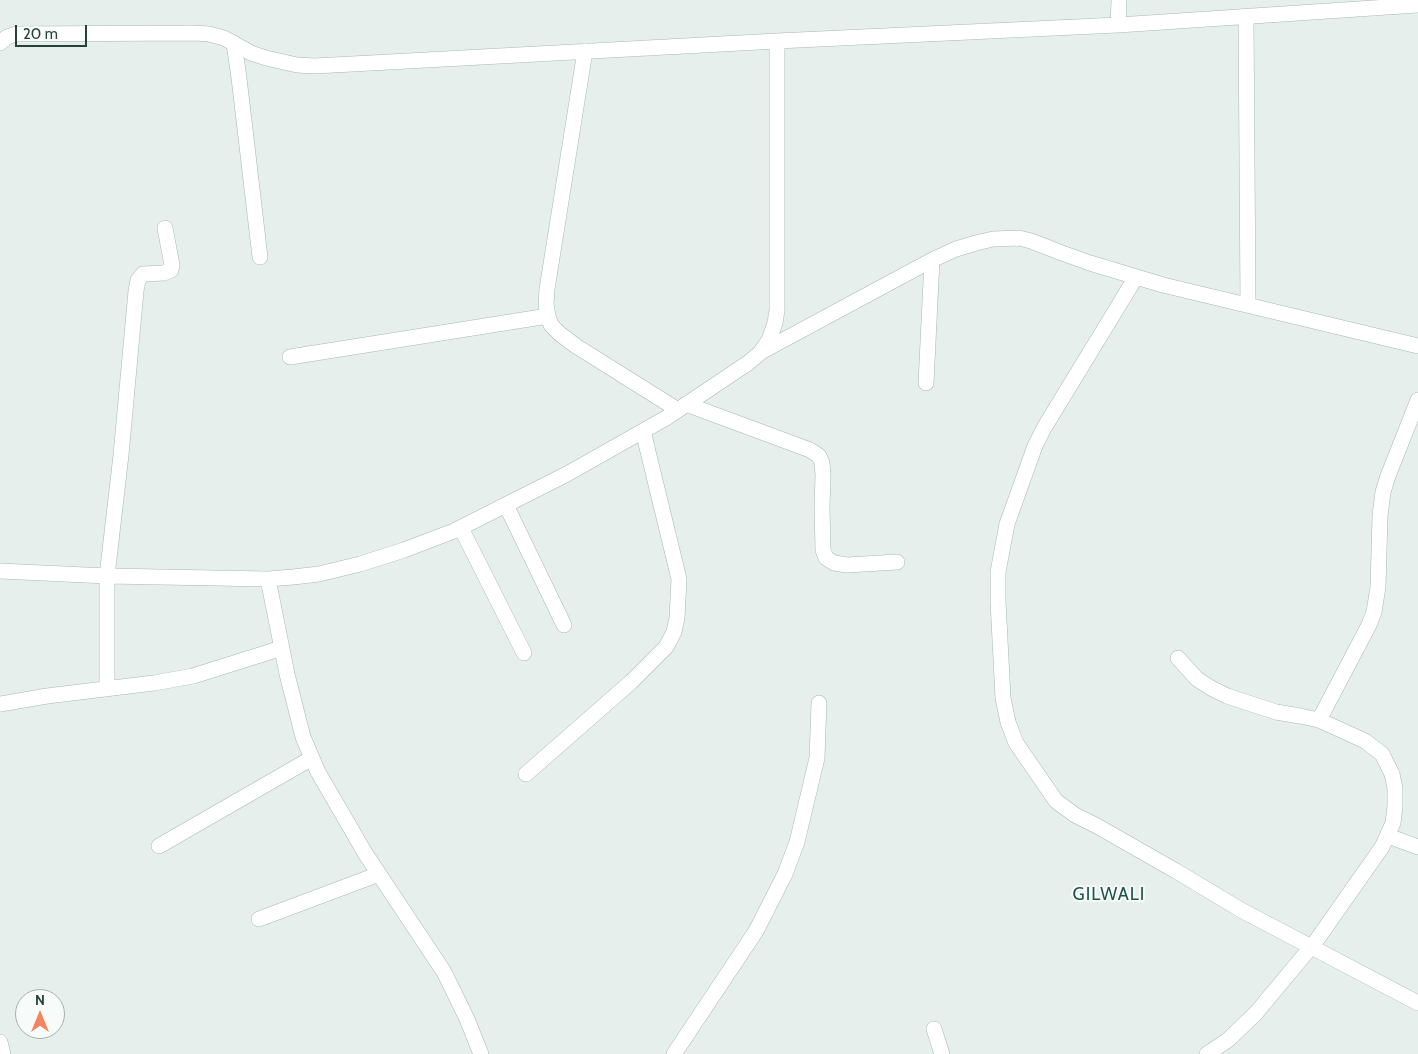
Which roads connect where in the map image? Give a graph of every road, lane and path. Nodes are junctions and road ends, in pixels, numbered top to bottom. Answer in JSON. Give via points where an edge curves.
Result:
{"nodes":[{"id":1,"x":1119,"y":0,"type":"edge"},
{"id":2,"x":1418,"y":5,"type":"edge"},
{"id":3,"x":1246,"y":17,"type":"junction"},
{"id":4,"x":1118,"y":25,"type":"junction"},
{"id":5,"x":777,"y":41,"type":"junction"},
{"id":6,"x":0,"y":43,"type":"edge"},
{"id":7,"x":234,"y":43,"type":"junction"},
{"id":8,"x":585,"y":51,"type":"junction"},
{"id":9,"x":165,"y":228,"type":"dead end"},
{"id":10,"x":260,"y":257,"type":"dead end"},
{"id":11,"x":932,"y":260,"type":"junction"},
{"id":12,"x":1136,"y":276,"type":"junction"},
{"id":13,"x":1248,"y":305,"type":"junction"},
{"id":14,"x":548,"y":316,"type":"junction"},
{"id":15,"x":1418,"y":346,"type":"edge"},
{"id":16,"x":760,"y":353,"type":"junction"},
{"id":17,"x":290,"y":357,"type":"dead end"},
{"id":18,"x":926,"y":383,"type":"dead end"},
{"id":19,"x":1418,"y":400,"type":"edge"},
{"id":20,"x":682,"y":407,"type":"junction"},
{"id":21,"x":643,"y":431,"type":"junction"},
{"id":22,"x":506,"y":505,"type":"junction"},
{"id":23,"x":461,"y":528,"type":"junction"},
{"id":24,"x":897,"y":562,"type":"dead end"},
{"id":25,"x":0,"y":571,"type":"edge"},
{"id":26,"x":107,"y":576,"type":"junction"},
{"id":27,"x":268,"y":579,"type":"junction"},
{"id":28,"x":564,"y":625,"type":"dead end"},
{"id":29,"x":282,"y":648,"type":"junction"},
{"id":30,"x":524,"y":653,"type":"dead end"},
{"id":31,"x":1178,"y":658,"type":"dead end"},
{"id":32,"x":107,"y":689,"type":"junction"},
{"id":33,"x":819,"y":703,"type":"dead end"},
{"id":34,"x":0,"y":704,"type":"edge"},
{"id":35,"x":1319,"y":720,"type":"junction"},
{"id":36,"x":312,"y":758,"type":"junction"},
{"id":37,"x":526,"y":774,"type":"dead end"},
{"id":38,"x":1388,"y":836,"type":"junction"},
{"id":39,"x":159,"y":846,"type":"dead end"},
{"id":40,"x":1418,"y":847,"type":"edge"},
{"id":41,"x":380,"y":874,"type":"junction"},
{"id":42,"x":259,"y":919,"type":"dead end"},
{"id":43,"x":1310,"y":947,"type":"junction"},
{"id":44,"x":1418,"y":1004,"type":"edge"},
{"id":45,"x":934,"y":1029,"type":"dead end"},
{"id":46,"x":0,"y":1042,"type":"edge"},
{"id":47,"x":3,"y":1054,"type":"edge"},
{"id":48,"x":481,"y":1054,"type":"edge"},
{"id":49,"x":674,"y":1054,"type":"edge"},
{"id":50,"x":942,"y":1054,"type":"edge"},
{"id":51,"x":1207,"y":1054,"type":"edge"}],
"edges":[{"from":1,"to":4,"type":"street"},
{"from":2,"to":3,"type":"street"},
{"from":3,"to":4,"type":"street"},
{"from":3,"to":13,"type":"street"},
{"from":4,"to":5,"type":"street"},
{"from":5,"to":8,"type":"street"},
{"from":5,"to":16,"type":"street","via":[[776,310],[769,340]]},
{"from":6,"to":7,"type":"street","via":[[16,34],[195,33],[209,34]]},
{"from":7,"to":8,"type":"street","via":[[266,58],[315,66]]},
{"from":7,"to":10,"type":"street"},
{"from":8,"to":14,"type":"street","via":[[547,288]]},
{"from":9,"to":26,"type":"street","via":[[172,268],[167,272],[143,274],[136,291]]},
{"from":11,"to":12,"type":"street","via":[[976,243],[1019,238]]},
{"from":11,"to":16,"type":"street"},
{"from":11,"to":18,"type":"street"},
{"from":12,"to":13,"type":"street"},
{"from":12,"to":43,"type":"street","via":[[1044,428],[1007,524],[998,572],[998,601],[1003,698],[1008,722],[1016,743],[1056,802]]},
{"from":13,"to":15,"type":"street"},
{"from":14,"to":17,"type":"street"},
{"from":14,"to":20,"type":"street","via":[[560,334],[576,346]]},
{"from":16,"to":20,"type":"street"},
{"from":19,"to":35,"type":"street","via":[[1383,492],[1374,612]]},
{"from":20,"to":21,"type":"street"},
{"from":20,"to":24,"type":"street","via":[[810,450],[819,456],[823,475],[823,550],[826,558],[847,565]]},
{"from":21,"to":22,"type":"street"},
{"from":21,"to":37,"type":"street","via":[[679,579],[674,632],[666,647],[631,682]]},
{"from":22,"to":23,"type":"street"},
{"from":22,"to":28,"type":"street"},
{"from":23,"to":27,"type":"street","via":[[339,570]]},
{"from":23,"to":30,"type":"street"},
{"from":25,"to":26,"type":"street"},
{"from":26,"to":27,"type":"street"},
{"from":26,"to":32,"type":"street"},
{"from":27,"to":29,"type":"street"},
{"from":29,"to":32,"type":"street","via":[[193,676]]},
{"from":29,"to":36,"type":"street","via":[[303,737]]},
{"from":31,"to":35,"type":"street","via":[[1197,679],[1227,696],[1276,712]]},
{"from":32,"to":34,"type":"street"},
{"from":33,"to":49,"type":"street","via":[[814,774],[797,842],[785,874],[756,931]]},
{"from":35,"to":38,"type":"street","via":[[1365,741],[1382,754],[1395,788],[1393,823]]},
{"from":36,"to":39,"type":"street"},
{"from":36,"to":41,"type":"street","via":[[365,854]]},
{"from":38,"to":40,"type":"street"},
{"from":38,"to":43,"type":"street"},
{"from":41,"to":42,"type":"street"},
{"from":41,"to":48,"type":"street","via":[[444,972]]},
{"from":43,"to":44,"type":"street"},
{"from":43,"to":51,"type":"street","via":[[1256,1013],[1228,1040]]},
{"from":45,"to":50,"type":"street"},
{"from":46,"to":47,"type":"street"}]}
